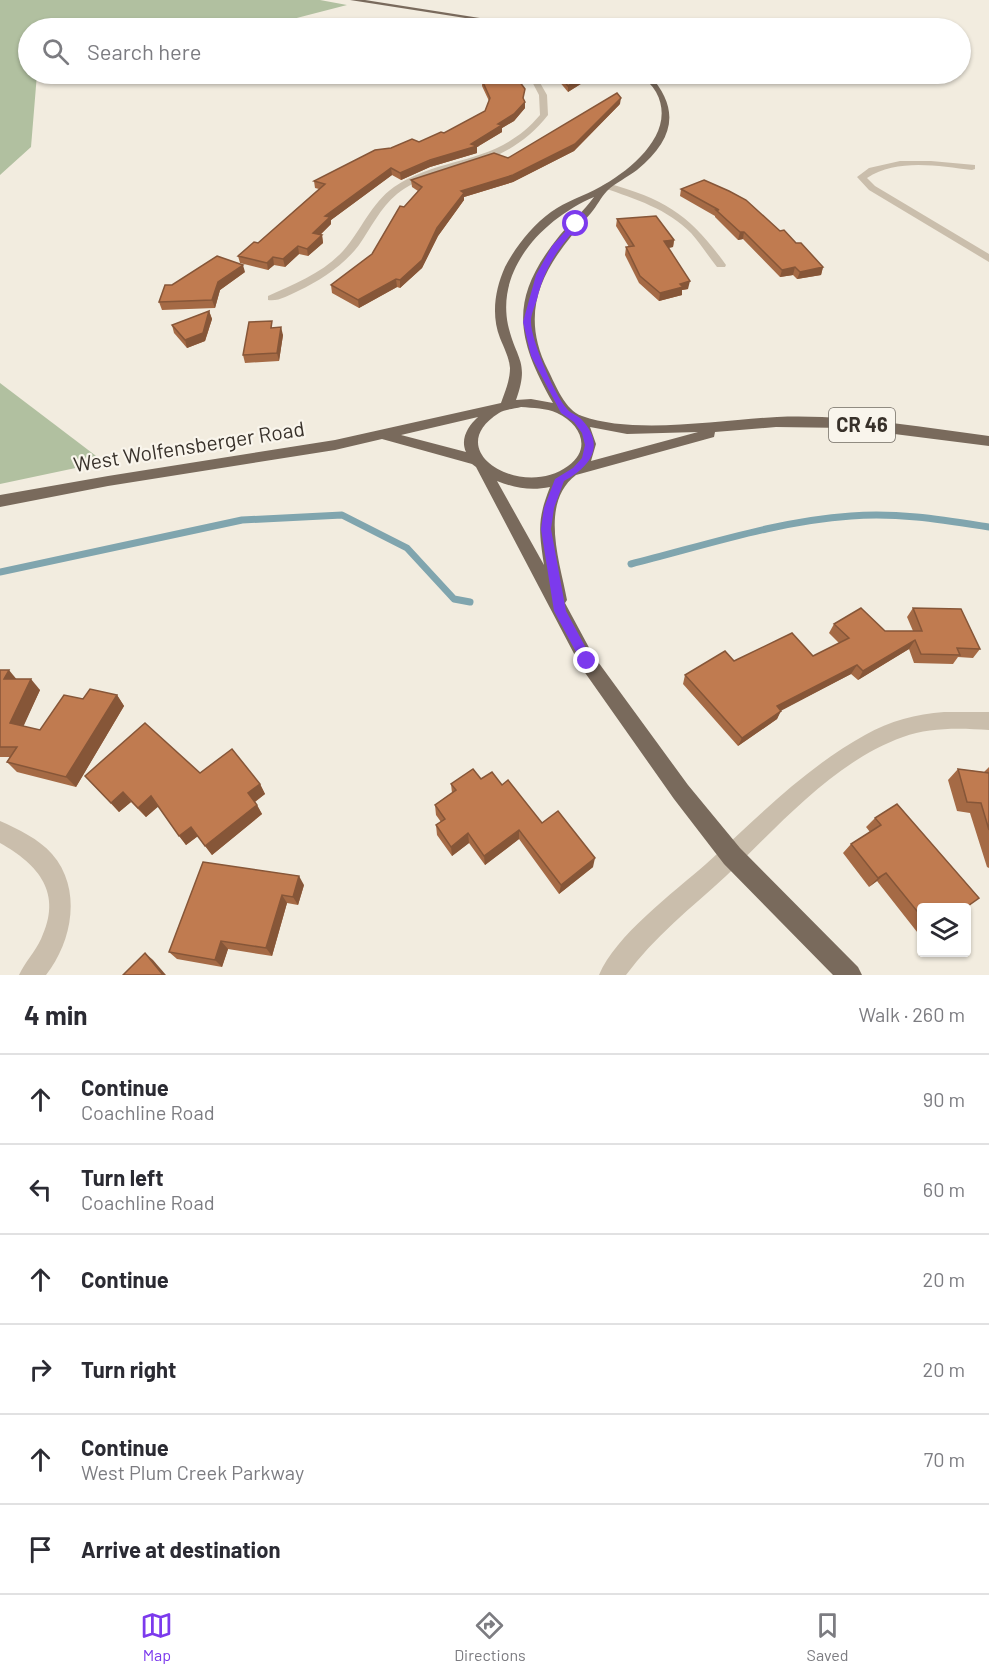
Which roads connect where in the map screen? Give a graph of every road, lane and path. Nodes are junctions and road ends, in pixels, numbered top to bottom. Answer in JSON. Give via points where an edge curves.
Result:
{"nodes":[{"id":1,"x":352,"y":0,"type":"edge"},
{"id":2,"x":473,"y":18,"type":"edge"},
{"id":3,"x":537,"y":84,"type":"edge"},
{"id":4,"x":653,"y":84,"type":"edge"},
{"id":5,"x":972,"y":166,"type":"dead end"},
{"id":6,"x":605,"y":188,"type":"junction"},
{"id":7,"x":989,"y":259,"type":"edge"},
{"id":8,"x":721,"y":265,"type":"dead end"},
{"id":9,"x":272,"y":298,"type":"dead end"},
{"id":10,"x":500,"y":408,"type":"junction"},
{"id":11,"x":564,"y":411,"type":"junction"},
{"id":12,"x":578,"y":420,"type":"junction"},
{"id":13,"x":734,"y":427,"type":"junction"},
{"id":14,"x":384,"y":435,"type":"junction"},
{"id":15,"x":989,"y":441,"type":"edge"},
{"id":16,"x":479,"y":464,"type":"junction"},
{"id":17,"x":576,"y":470,"type":"junction"},
{"id":18,"x":560,"y":479,"type":"junction"},
{"id":19,"x":0,"y":501,"type":"edge"},
{"id":20,"x":560,"y":611,"type":"junction"},
{"id":21,"x":989,"y":721,"type":"edge"},
{"id":22,"x":0,"y":832,"type":"edge"},
{"id":23,"x":732,"y":856,"type":"junction"},
{"id":24,"x":31,"y":975,"type":"edge"},
{"id":25,"x":611,"y":975,"type":"edge"},
{"id":26,"x":850,"y":975,"type":"edge"}],
"edges":[{"from":1,"to":2,"type":"main road"},
{"from":3,"to":9,"type":"street","via":[[543,95],[544,115],[526,135],[482,158],[424,176],[395,190],[375,209],[347,253],[334,265]]},
{"from":4,"to":6,"type":"main road","via":[[666,118],[664,128],[644,159]]},
{"from":5,"to":7,"type":"street","via":[[912,163],[883,168],[862,177],[872,188]]},
{"from":6,"to":8,"type":"street","via":[[649,201],[675,214],[693,228]]},
{"from":6,"to":10,"type":"main road","via":[[581,197],[551,216],[529,238],[513,263],[500,303],[500,319],[516,366],[515,379]]},
{"from":6,"to":11,"type":"main road","via":[[596,204],[546,261],[529,307],[527,322],[535,356]]},
{"from":10,"to":11,"type":"main road","via":[[536,403]]},
{"from":10,"to":14,"type":"main road","name":"West Wolfensberger Road"},
{"from":10,"to":16,"type":"main road","via":[[472,432],[471,451]]},
{"from":11,"to":12,"type":"main road"},
{"from":12,"to":13,"type":"main road","via":[[627,429]]},
{"from":12,"to":17,"type":"main road","via":[[590,445],[586,459]]},
{"from":13,"to":15,"type":"main road","number":"CR 46","via":[[776,422],[847,423]]},
{"from":13,"to":17,"type":"main road"},
{"from":14,"to":16,"type":"main road","name":"West Wolfensberger Road"},
{"from":14,"to":19,"type":"main road","name":"West Wolfensberger Road"},
{"from":16,"to":18,"type":"main road","via":[[518,483]]},
{"from":16,"to":20,"type":"main road"},
{"from":17,"to":18,"type":"main road"},
{"from":18,"to":20,"type":"main road","via":[[546,529]]},
{"from":20,"to":23,"type":"main road","via":[[587,661]]},
{"from":21,"to":23,"type":"street","via":[[931,722],[875,739],[823,774]]},
{"from":22,"to":24,"type":"street","via":[[45,862],[58,886],[62,910],[54,939]]},
{"from":23,"to":25,"type":"street","via":[[636,943]]},
{"from":23,"to":26,"type":"main road"}]}
